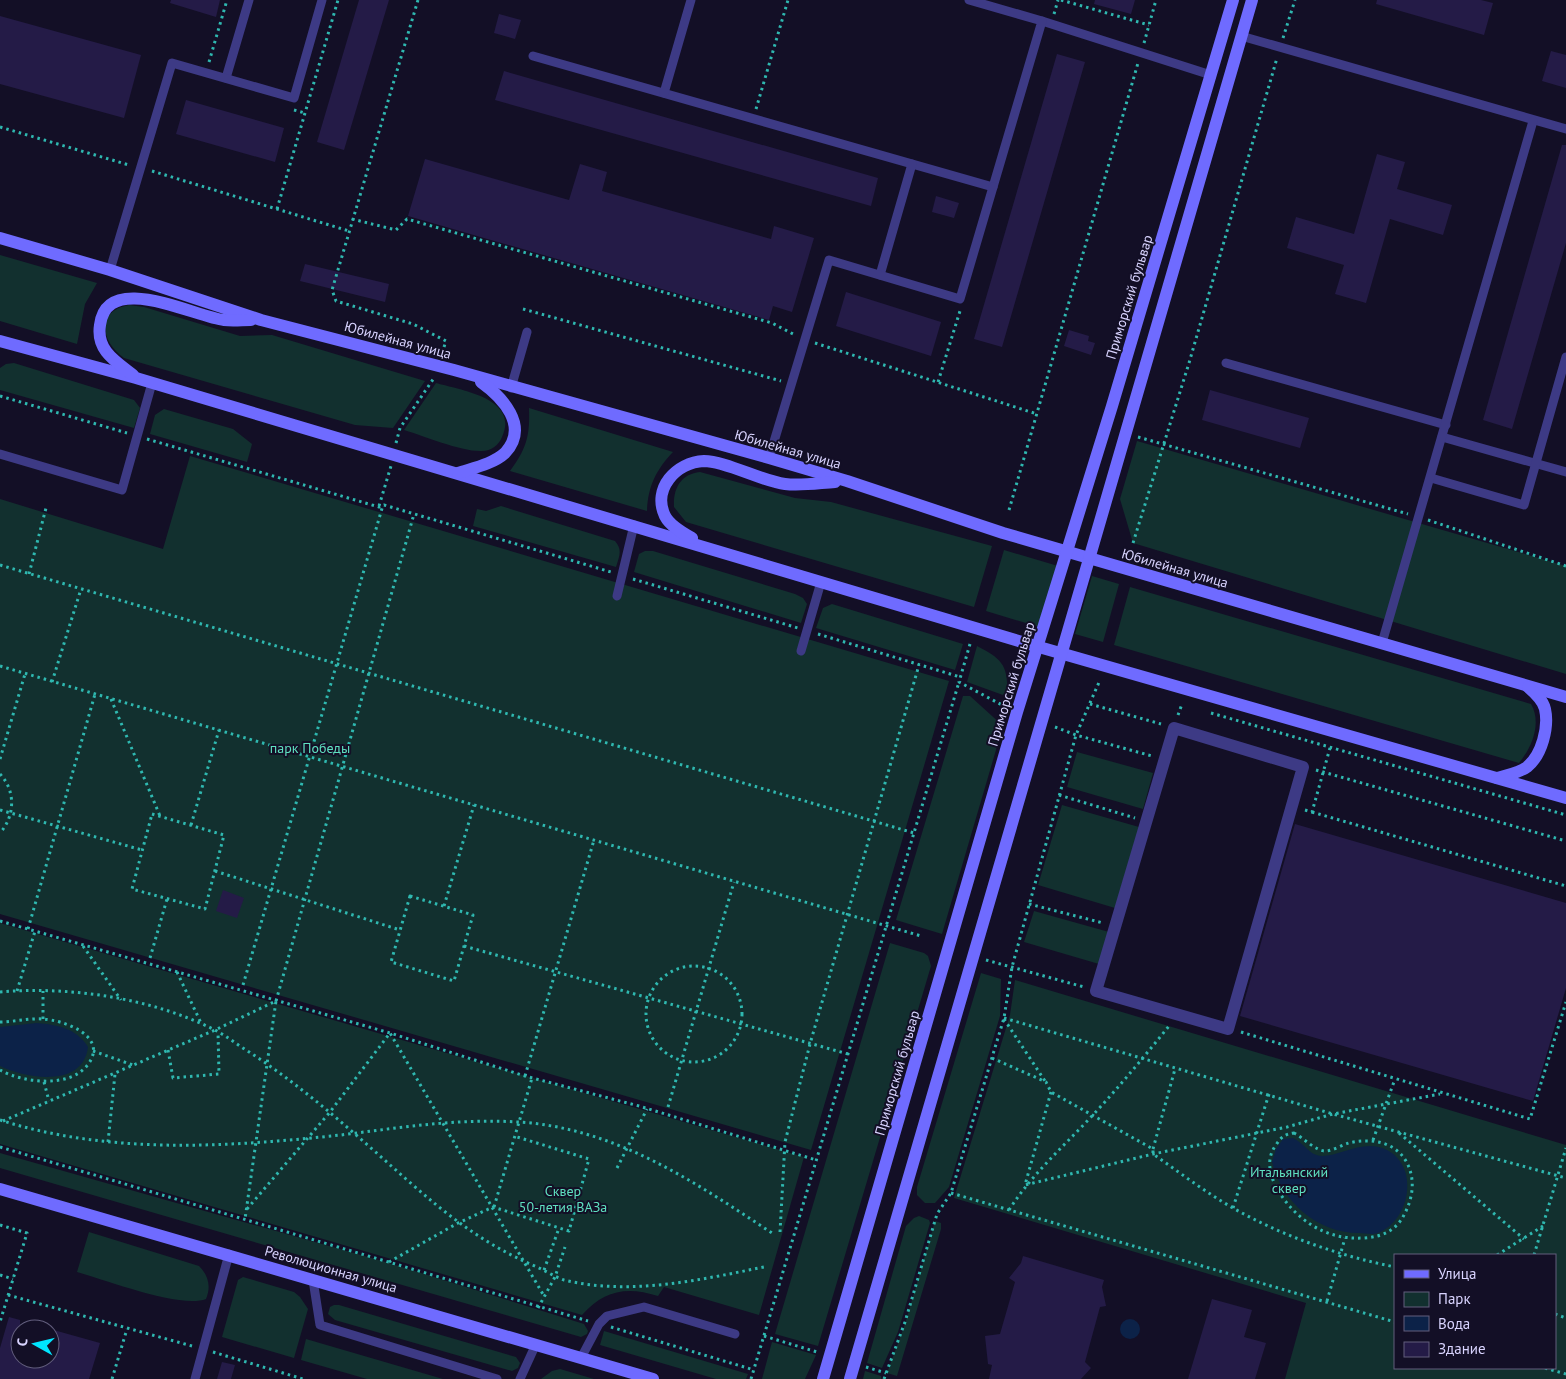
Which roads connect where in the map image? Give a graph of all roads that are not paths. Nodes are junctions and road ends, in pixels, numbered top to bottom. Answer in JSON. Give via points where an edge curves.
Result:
{"nodes":[{"id":1,"x":249,"y":0,"type":"edge"},
{"id":2,"x":322,"y":0,"type":"edge"},
{"id":3,"x":691,"y":0,"type":"edge"},
{"id":4,"x":970,"y":0,"type":"edge"},
{"id":5,"x":1252,"y":0,"type":"edge"},
{"id":6,"x":1231,"y":1,"type":"edge"},
{"id":7,"x":1042,"y":21,"type":"junction"},
{"id":8,"x":1241,"y":36,"type":"junction"},
{"id":9,"x":533,"y":56,"type":"dead end"},
{"id":10,"x":1211,"y":75,"type":"junction"},
{"id":11,"x":226,"y":78,"type":"junction"},
{"id":12,"x":664,"y":93,"type":"junction"},
{"id":13,"x":1533,"y":121,"type":"junction"},
{"id":14,"x":1566,"y":129,"type":"edge"},
{"id":15,"x":912,"y":164,"type":"junction"},
{"id":16,"x":993,"y":187,"type":"junction"},
{"id":17,"x":0,"y":238,"type":"edge"},
{"id":18,"x":110,"y":270,"type":"junction"},
{"id":19,"x":880,"y":275,"type":"junction"},
{"id":20,"x":261,"y":320,"type":"junction"},
{"id":21,"x":527,"y":332,"type":"dead end"},
{"id":22,"x":0,"y":341,"type":"edge"},
{"id":23,"x":1566,"y":357,"type":"edge"},
{"id":24,"x":1226,"y":364,"type":"dead end"},
{"id":25,"x":1564,"y":371,"type":"edge"},
{"id":26,"x":473,"y":377,"type":"junction"},
{"id":27,"x":136,"y":378,"type":"junction"},
{"id":28,"x":152,"y":383,"type":"junction"},
{"id":29,"x":512,"y":388,"type":"junction"},
{"id":30,"x":1446,"y":425,"type":"junction"},
{"id":31,"x":1442,"y":437,"type":"junction"},
{"id":32,"x":0,"y":454,"type":"edge"},
{"id":33,"x":769,"y":458,"type":"junction"},
{"id":34,"x":1536,"y":463,"type":"junction"},
{"id":35,"x":1566,"y":472,"type":"edge"},
{"id":36,"x":458,"y":473,"type":"junction"},
{"id":37,"x":1430,"y":478,"type":"junction"},
{"id":38,"x":848,"y":482,"type":"junction"},
{"id":39,"x":634,"y":525,"type":"junction"},
{"id":40,"x":709,"y":548,"type":"junction"},
{"id":41,"x":1068,"y":552,"type":"junction"},
{"id":42,"x":1089,"y":558,"type":"junction"},
{"id":43,"x":821,"y":582,"type":"junction"},
{"id":44,"x":617,"y":596,"type":"dead end"},
{"id":45,"x":1382,"y":643,"type":"junction"},
{"id":46,"x":1039,"y":647,"type":"junction"},
{"id":47,"x":801,"y":650,"type":"dead end"},
{"id":48,"x":1061,"y":653,"type":"junction"},
{"id":49,"x":1524,"y":684,"type":"junction"},
{"id":50,"x":1566,"y":697,"type":"edge"},
{"id":51,"x":1497,"y":778,"type":"junction"},
{"id":52,"x":1566,"y":798,"type":"edge"},
{"id":53,"x":1178,"y":1014,"type":"joint"},
{"id":54,"x":0,"y":1189,"type":"edge"},
{"id":55,"x":228,"y":1254,"type":"junction"},
{"id":56,"x":313,"y":1280,"type":"junction"},
{"id":57,"x":735,"y":1334,"type":"dead end"},
{"id":58,"x":536,"y":1344,"type":"junction"},
{"id":59,"x":581,"y":1358,"type":"junction"},
{"id":60,"x":195,"y":1379,"type":"edge"},
{"id":61,"x":497,"y":1379,"type":"edge"},
{"id":62,"x":520,"y":1379,"type":"edge"},
{"id":63,"x":653,"y":1379,"type":"edge"},
{"id":64,"x":823,"y":1379,"type":"edge"},
{"id":65,"x":850,"y":1379,"type":"edge"}],
"edges":[{"from":1,"to":11,"type":"lane"},
{"from":2,"to":11,"type":"lane","via":[[294,98]]},
{"from":3,"to":12,"type":"lane"},
{"from":4,"to":7,"type":"lane"},
{"from":5,"to":8,"type":"main road"},
{"from":6,"to":10,"type":"main road","name":"Приморский бульвар"},
{"from":7,"to":10,"type":"lane"},
{"from":7,"to":16,"type":"lane"},
{"from":8,"to":13,"type":"lane"},
{"from":8,"to":42,"type":"main road"},
{"from":9,"to":12,"type":"lane"},
{"from":10,"to":41,"type":"main road","name":"Приморский бульвар"},
{"from":11,"to":18,"type":"lane","via":[[172,63]]},
{"from":12,"to":15,"type":"lane"},
{"from":13,"to":14,"type":"lane"},
{"from":13,"to":30,"type":"lane"},
{"from":15,"to":16,"type":"lane"},
{"from":15,"to":19,"type":"lane"},
{"from":16,"to":19,"type":"lane","via":[[960,299]]},
{"from":17,"to":18,"type":"main road","name":"Юбилейная улица"},
{"from":18,"to":20,"type":"main road","name":"Юбилейная улица"},
{"from":19,"to":33,"type":"lane","via":[[829,260]]},
{"from":20,"to":26,"type":"main road","name":"Юбилейная улица"},
{"from":20,"to":27,"type":"main road","via":[[224,320],[141,298],[115,302],[100,320],[100,340],[106,354]]},
{"from":21,"to":29,"type":"lane"},
{"from":22,"to":27,"type":"main road"},
{"from":23,"to":25,"type":"lane"},
{"from":24,"to":30,"type":"lane"},
{"from":25,"to":34,"type":"lane"},
{"from":26,"to":29,"type":"main road","name":"Юбилейная улица"},
{"from":26,"to":36,"type":"main road","via":[[497,394],[509,408],[514,421],[513,434],[504,454]]},
{"from":27,"to":28,"type":"main road"},
{"from":28,"to":32,"type":"lane","via":[[122,490]]},
{"from":28,"to":36,"type":"main road"},
{"from":29,"to":33,"type":"main road","name":"Юбилейная улица"},
{"from":30,"to":31,"type":"lane"},
{"from":31,"to":34,"type":"lane"},
{"from":31,"to":37,"type":"lane"},
{"from":33,"to":38,"type":"main road","name":"Юбилейная улица"},
{"from":34,"to":35,"type":"lane"},
{"from":34,"to":37,"type":"lane","via":[[1524,505]]},
{"from":36,"to":39,"type":"main road"},
{"from":37,"to":45,"type":"lane"},
{"from":38,"to":40,"type":"main road","via":[[785,484],[705,461],[688,463],[666,482],[661,499],[666,517],[679,530]]},
{"from":38,"to":41,"type":"main road","name":"Юбилейная улица"},
{"from":39,"to":40,"type":"main road"},
{"from":39,"to":44,"type":"lane"},
{"from":40,"to":43,"type":"main road"},
{"from":41,"to":42,"type":"main road","name":"Юбилейная улица"},
{"from":41,"to":46,"type":"main road","name":"Приморский бульвар"},
{"from":42,"to":45,"type":"main road","name":"Юбилейная улица"},
{"from":42,"to":48,"type":"main road"},
{"from":43,"to":46,"type":"main road"},
{"from":43,"to":47,"type":"lane"},
{"from":45,"to":49,"type":"main road","name":"Юбилейная улица"},
{"from":46,"to":48,"type":"main road"},
{"from":46,"to":64,"type":"main road","name":"Приморский бульвар","via":[[1017,712]]},
{"from":48,"to":51,"type":"main road"},
{"from":48,"to":65,"type":"main road"},
{"from":49,"to":50,"type":"main road","name":"Юбилейная улица"},
{"from":49,"to":51,"type":"main road","via":[[1537,695],[1545,708],[1546,726],[1542,743],[1527,767]]},
{"from":51,"to":52,"type":"main road"},
{"from":53,"to":53,"type":"street","via":[[1228,1029],[1303,767],[1174,728],[1096,991]]},
{"from":54,"to":55,"type":"main road","name":"Революционная улица"},
{"from":55,"to":56,"type":"main road","name":"Революционная улица"},
{"from":55,"to":60,"type":"lane"},
{"from":56,"to":58,"type":"main road","name":"Революционная улица"},
{"from":56,"to":61,"type":"lane","via":[[320,1325]]},
{"from":57,"to":59,"type":"lane","via":[[644,1307],[606,1316]]},
{"from":58,"to":59,"type":"main road","name":"Революционная улица"},
{"from":58,"to":62,"type":"lane"},
{"from":59,"to":63,"type":"main road","name":"Революционная улица"}]}
